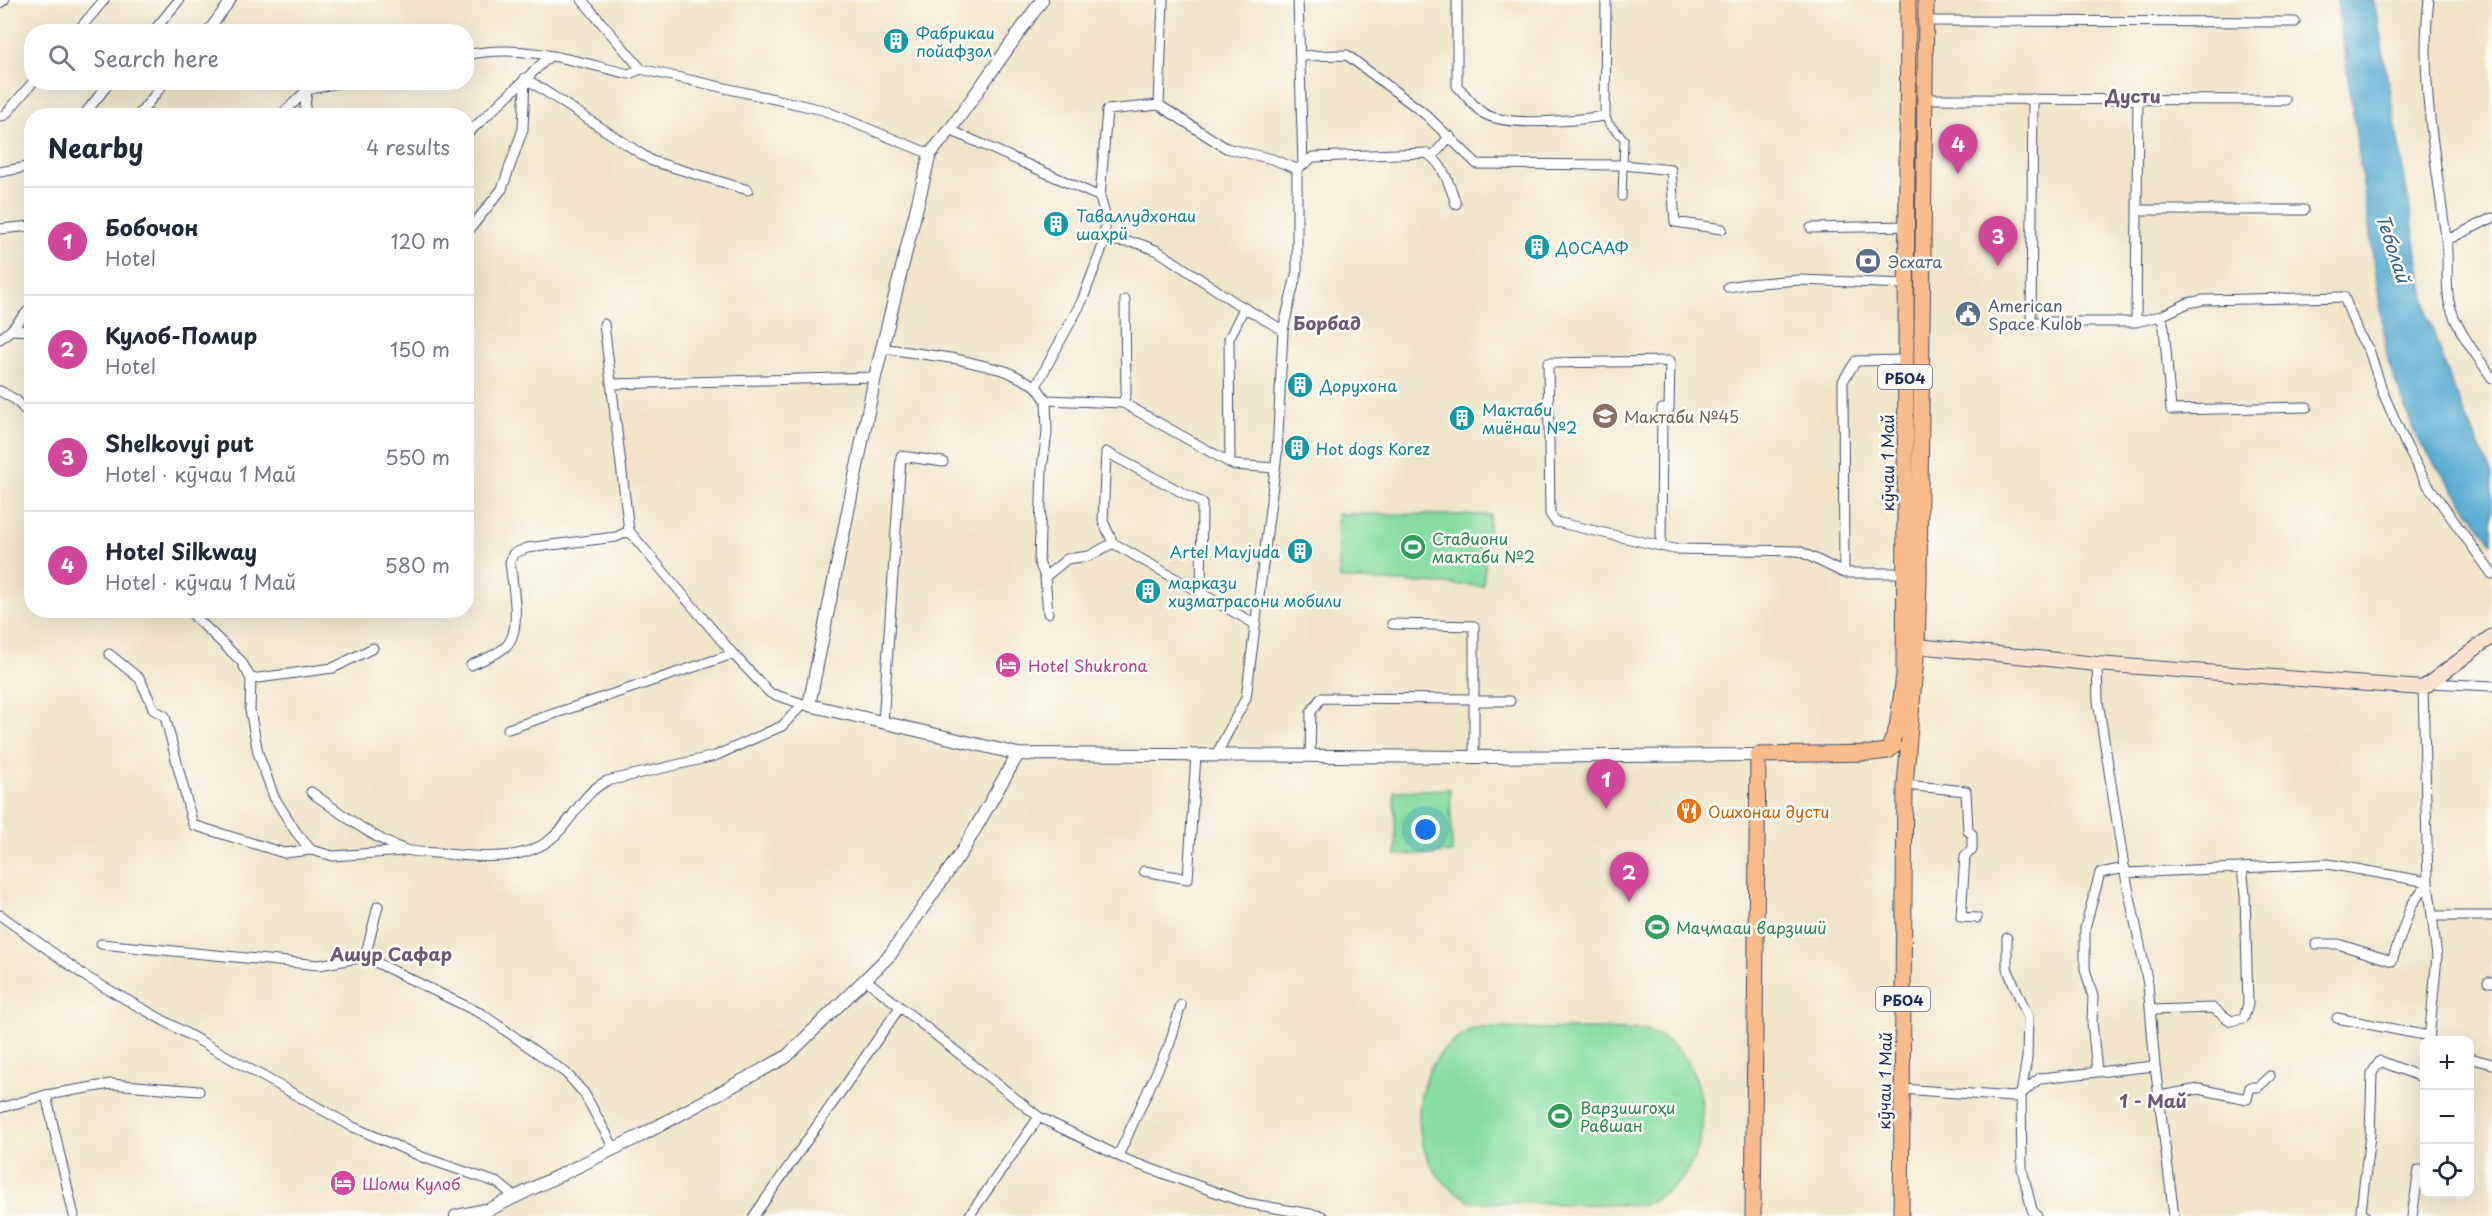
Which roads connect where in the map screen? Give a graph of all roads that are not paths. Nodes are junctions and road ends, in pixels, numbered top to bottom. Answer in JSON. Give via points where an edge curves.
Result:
{"nodes":[{"id":1,"x":4,"y":0,"type":"edge"},
{"id":2,"x":104,"y":0,"type":"edge"},
{"id":3,"x":179,"y":0,"type":"edge"},
{"id":4,"x":582,"y":0,"type":"edge"},
{"id":5,"x":1042,"y":0,"type":"edge"},
{"id":6,"x":1163,"y":0,"type":"edge"},
{"id":7,"x":1298,"y":0,"type":"edge"},
{"id":8,"x":1456,"y":0,"type":"edge"},
{"id":9,"x":1606,"y":0,"type":"edge"},
{"id":10,"x":1908,"y":0,"type":"edge"},
{"id":11,"x":1926,"y":0,"type":"edge"},
{"id":12,"x":2429,"y":0,"type":"edge"},
{"id":13,"x":227,"y":1,"type":"edge"},
{"id":14,"x":0,"y":3,"type":"edge"},
{"id":15,"x":1927,"y":21,"type":"junction"},
{"id":16,"x":2295,"y":22,"type":"dead end"},
{"id":17,"x":84,"y":24,"type":"edge"},
{"id":18,"x":160,"y":24,"type":"edge"},
{"id":19,"x":212,"y":24,"type":"edge"},
{"id":20,"x":474,"y":53,"type":"edge"},
{"id":21,"x":550,"y":56,"type":"junction"},
{"id":22,"x":1300,"y":56,"type":"junction"},
{"id":23,"x":641,"y":69,"type":"junction"},
{"id":24,"x":525,"y":78,"type":"junction"},
{"id":25,"x":26,"y":90,"type":"edge"},
{"id":26,"x":104,"y":90,"type":"edge"},
{"id":27,"x":159,"y":90,"type":"edge"},
{"id":28,"x":308,"y":90,"type":"joint"},
{"id":29,"x":1924,"y":99,"type":"junction"},
{"id":30,"x":2033,"y":99,"type":"junction"},
{"id":31,"x":2138,"y":99,"type":"junction"},
{"id":32,"x":2285,"y":100,"type":"dead end"},
{"id":33,"x":1159,"y":105,"type":"junction"},
{"id":34,"x":90,"y":108,"type":"edge"},
{"id":35,"x":144,"y":108,"type":"edge"},
{"id":36,"x":289,"y":108,"type":"edge"},
{"id":37,"x":305,"y":108,"type":"edge"},
{"id":38,"x":0,"y":116,"type":"edge"},
{"id":39,"x":1605,"y":116,"type":"junction"},
{"id":40,"x":474,"y":127,"type":"edge"},
{"id":41,"x":950,"y":130,"type":"junction"},
{"id":42,"x":1450,"y":136,"type":"junction"},
{"id":43,"x":930,"y":154,"type":"junction"},
{"id":44,"x":1433,"y":156,"type":"junction"},
{"id":45,"x":1624,"y":165,"type":"junction"},
{"id":46,"x":1300,"y":167,"type":"junction"},
{"id":47,"x":24,"y":168,"type":"edge"},
{"id":48,"x":0,"y":172,"type":"edge"},
{"id":49,"x":748,"y":190,"type":"dead end"},
{"id":50,"x":1100,"y":196,"type":"junction"},
{"id":51,"x":1622,"y":196,"type":"dead end"},
{"id":52,"x":1456,"y":204,"type":"dead end"},
{"id":53,"x":2137,"y":210,"type":"junction"},
{"id":54,"x":2304,"y":210,"type":"dead end"},
{"id":55,"x":2492,"y":218,"type":"edge"},
{"id":56,"x":474,"y":224,"type":"edge"},
{"id":57,"x":1908,"y":226,"type":"junction"},
{"id":58,"x":24,"y":227,"type":"edge"},
{"id":59,"x":1811,"y":228,"type":"dead end"},
{"id":60,"x":0,"y":229,"type":"edge"},
{"id":61,"x":1722,"y":229,"type":"dead end"},
{"id":62,"x":1105,"y":240,"type":"junction"},
{"id":63,"x":2446,"y":240,"type":"junction"},
{"id":64,"x":1907,"y":285,"type":"junction"},
{"id":65,"x":1728,"y":288,"type":"dead end"},
{"id":66,"x":1125,"y":300,"type":"dead end"},
{"id":67,"x":1244,"y":308,"type":"junction"},
{"id":68,"x":24,"y":315,"type":"edge"},
{"id":69,"x":2161,"y":316,"type":"junction"},
{"id":70,"x":2136,"y":322,"type":"junction"},
{"id":71,"x":604,"y":324,"type":"dead end"},
{"id":72,"x":11,"y":330,"type":"junction"},
{"id":73,"x":1283,"y":330,"type":"junction"},
{"id":74,"x":24,"y":331,"type":"edge"},
{"id":75,"x":0,"y":339,"type":"edge"},
{"id":76,"x":881,"y":348,"type":"junction"},
{"id":77,"x":1905,"y":360,"type":"junction"},
{"id":78,"x":875,"y":377,"type":"junction"},
{"id":79,"x":2492,"y":378,"type":"edge"},
{"id":80,"x":613,"y":384,"type":"junction"},
{"id":81,"x":1036,"y":386,"type":"junction"},
{"id":82,"x":0,"y":391,"type":"edge"},
{"id":83,"x":1046,"y":400,"type":"junction"},
{"id":84,"x":1124,"y":403,"type":"junction"},
{"id":85,"x":2307,"y":407,"type":"dead end"},
{"id":86,"x":24,"y":408,"type":"edge"},
{"id":87,"x":943,"y":462,"type":"dead end"},
{"id":88,"x":1230,"y":462,"type":"junction"},
{"id":89,"x":1275,"y":468,"type":"junction"},
{"id":90,"x":629,"y":531,"type":"junction"},
{"id":91,"x":1113,"y":543,"type":"junction"},
{"id":92,"x":1661,"y":546,"type":"junction"},
{"id":93,"x":1844,"y":573,"type":"junction"},
{"id":94,"x":1905,"y":573,"type":"junction"},
{"id":95,"x":2492,"y":574,"type":"edge"},
{"id":96,"x":1045,"y":577,"type":"junction"},
{"id":97,"x":1201,"y":593,"type":"junction"},
{"id":98,"x":1048,"y":613,"type":"dead end"},
{"id":99,"x":196,"y":618,"type":"edge"},
{"id":100,"x":1255,"y":624,"type":"junction"},
{"id":101,"x":1392,"y":624,"type":"dead end"},
{"id":102,"x":2492,"y":636,"type":"edge"},
{"id":103,"x":1911,"y":645,"type":"junction"},
{"id":104,"x":373,"y":648,"type":"dead end"},
{"id":105,"x":110,"y":654,"type":"dead end"},
{"id":106,"x":733,"y":654,"type":"junction"},
{"id":107,"x":2097,"y":664,"type":"junction"},
{"id":108,"x":471,"y":665,"type":"dead end"},
{"id":109,"x":250,"y":679,"type":"junction"},
{"id":110,"x":2426,"y":686,"type":"junction"},
{"id":111,"x":2492,"y":686,"type":"edge"},
{"id":112,"x":1475,"y":700,"type":"junction"},
{"id":113,"x":1510,"y":701,"type":"dead end"},
{"id":114,"x":806,"y":704,"type":"junction"},
{"id":115,"x":883,"y":723,"type":"junction"},
{"id":116,"x":508,"y":729,"type":"dead end"},
{"id":117,"x":1909,"y":731,"type":"junction"},
{"id":118,"x":1888,"y":751,"type":"junction"},
{"id":119,"x":1018,"y":754,"type":"junction"},
{"id":120,"x":1196,"y":755,"type":"junction"},
{"id":121,"x":1216,"y":755,"type":"junction"},
{"id":122,"x":1758,"y":755,"type":"junction"},
{"id":123,"x":1310,"y":756,"type":"junction"},
{"id":124,"x":1474,"y":757,"type":"junction"},
{"id":125,"x":1905,"y":783,"type":"junction"},
{"id":126,"x":310,"y":792,"type":"dead end"},
{"id":127,"x":311,"y":850,"type":"junction"},
{"id":128,"x":406,"y":850,"type":"junction"},
{"id":129,"x":2242,"y":868,"type":"junction"},
{"id":130,"x":1144,"y":871,"type":"dead end"},
{"id":131,"x":2125,"y":871,"type":"junction"},
{"id":132,"x":2428,"y":882,"type":"junction"},
{"id":133,"x":378,"y":906,"type":"dead end"},
{"id":134,"x":0,"y":915,"type":"edge"},
{"id":135,"x":2432,"y":916,"type":"junction"},
{"id":136,"x":2492,"y":916,"type":"edge"},
{"id":137,"x":1977,"y":918,"type":"dead end"},
{"id":138,"x":2007,"y":939,"type":"dead end"},
{"id":139,"x":101,"y":944,"type":"dead end"},
{"id":140,"x":2316,"y":944,"type":"dead end"},
{"id":141,"x":365,"y":957,"type":"junction"},
{"id":142,"x":865,"y":979,"type":"junction"},
{"id":143,"x":1181,"y":1005,"type":"dead end"},
{"id":144,"x":900,"y":1007,"type":"junction"},
{"id":145,"x":2151,"y":1010,"type":"junction"},
{"id":146,"x":2337,"y":1018,"type":"dead end"},
{"id":147,"x":2420,"y":1036,"type":"edge"},
{"id":148,"x":2429,"y":1036,"type":"edge"},
{"id":149,"x":2474,"y":1059,"type":"edge"},
{"id":150,"x":2492,"y":1064,"type":"edge"},
{"id":151,"x":2155,"y":1066,"type":"junction"},
{"id":152,"x":2097,"y":1072,"type":"junction"},
{"id":153,"x":2270,"y":1076,"type":"dead end"},
{"id":154,"x":2420,"y":1076,"type":"edge"},
{"id":155,"x":1902,"y":1089,"type":"junction"},
{"id":156,"x":199,"y":1091,"type":"dead end"},
{"id":157,"x":2021,"y":1094,"type":"junction"},
{"id":158,"x":46,"y":1095,"type":"junction"},
{"id":159,"x":2159,"y":1095,"type":"junction"},
{"id":160,"x":0,"y":1108,"type":"edge"},
{"id":161,"x":1040,"y":1117,"type":"junction"},
{"id":162,"x":614,"y":1148,"type":"junction"},
{"id":163,"x":1118,"y":1156,"type":"junction"},
{"id":164,"x":2419,"y":1170,"type":"dead end"},
{"id":165,"x":514,"y":1196,"type":"junction"},
{"id":166,"x":481,"y":1213,"type":"edge"},
{"id":167,"x":74,"y":1216,"type":"edge"},
{"id":168,"x":456,"y":1216,"type":"edge"},
{"id":169,"x":754,"y":1216,"type":"edge"},
{"id":170,"x":969,"y":1216,"type":"edge"},
{"id":171,"x":1322,"y":1216,"type":"edge"},
{"id":172,"x":1753,"y":1216,"type":"edge"},
{"id":173,"x":1901,"y":1216,"type":"edge"},
{"id":174,"x":2037,"y":1216,"type":"edge"},
{"id":175,"x":2174,"y":1216,"type":"edge"},
{"id":176,"x":2365,"y":1216,"type":"edge"},
{"id":177,"x":2412,"y":1216,"type":"edge"}],
"edges":[{"from":1,"to":14,"type":"street"},
{"from":2,"to":17,"type":"street"},
{"from":3,"to":18,"type":"street"},
{"from":4,"to":23,"type":"street"},
{"from":5,"to":41,"type":"street"},
{"from":6,"to":33,"type":"street"},
{"from":7,"to":22,"type":"street"},
{"from":8,"to":39,"type":"street","via":[[1457,86],[1484,113],[1509,120],[1569,121]]},
{"from":9,"to":39,"type":"street"},
{"from":10,"to":57,"type":"main road","name":"кӯчаи 1 Май","number":"РБ04"},
{"from":11,"to":15,"type":"main road","name":"кӯчаи 1 Май","number":"РБ04"},
{"from":12,"to":63,"type":"street","via":[[2426,49],[2432,152]]},
{"from":13,"to":19,"type":"street"},
{"from":15,"to":16,"type":"street"},
{"from":15,"to":29,"type":"main road","name":"кӯчаи 1 Май","number":"РБ04"},
{"from":20,"to":21,"type":"street","via":[[525,50]]},
{"from":21,"to":23,"type":"street","via":[[629,74]]},
{"from":21,"to":24,"type":"street"},
{"from":22,"to":42,"type":"street","via":[[1347,55]]},
{"from":22,"to":46,"type":"street"},
{"from":23,"to":43,"type":"street","via":[[823,110]]},
{"from":24,"to":40,"type":"street"},
{"from":24,"to":49,"type":"street","via":[[652,161]]},
{"from":24,"to":56,"type":"street","via":[[523,129],[502,189]]},
{"from":25,"to":38,"type":"street"},
{"from":26,"to":34,"type":"street"},
{"from":27,"to":35,"type":"street"},
{"from":28,"to":36,"type":"street"},
{"from":28,"to":37,"type":"street"},
{"from":29,"to":30,"type":"street"},
{"from":29,"to":103,"type":"main road","name":"кӯчаи 1 Май","number":"РБ04"},
{"from":30,"to":31,"type":"street"},
{"from":30,"to":70,"type":"street","via":[[2031,322]]},
{"from":31,"to":32,"type":"street"},
{"from":31,"to":53,"type":"street"},
{"from":33,"to":46,"type":"street","via":[[1226,148]]},
{"from":33,"to":50,"type":"street","via":[[1107,110]]},
{"from":39,"to":45,"type":"street","via":[[1624,139]]},
{"from":41,"to":43,"type":"street"},
{"from":41,"to":50,"type":"street"},
{"from":42,"to":44,"type":"street"},
{"from":42,"to":45,"type":"street","via":[[1477,164]]},
{"from":43,"to":76,"type":"street"},
{"from":44,"to":46,"type":"street","via":[[1324,156],[1313,157]]},
{"from":44,"to":52,"type":"street"},
{"from":45,"to":51,"type":"street"},
{"from":45,"to":61,"type":"street","via":[[1671,170],[1675,222]]},
{"from":46,"to":73,"type":"street","via":[[1297,271]]},
{"from":47,"to":48,"type":"street"},
{"from":50,"to":62,"type":"street"},
{"from":53,"to":54,"type":"street"},
{"from":53,"to":70,"type":"street"},
{"from":55,"to":63,"type":"street"},
{"from":57,"to":59,"type":"street"},
{"from":57,"to":64,"type":"main road","name":"кӯчаи 1 Май","number":"РБ04"},
{"from":58,"to":60,"type":"street"},
{"from":62,"to":67,"type":"street","via":[[1137,243],[1158,251]]},
{"from":62,"to":81,"type":"street","via":[[1082,302]]},
{"from":63,"to":79,"type":"street","via":[[2449,302],[2462,333]]},
{"from":64,"to":65,"type":"street","via":[[1799,280]]},
{"from":64,"to":77,"type":"main road","name":"кӯчаи 1 Май","number":"РБ04"},
{"from":66,"to":84,"type":"street"},
{"from":67,"to":73,"type":"street"},
{"from":67,"to":88,"type":"street","via":[[1229,339]]},
{"from":68,"to":72,"type":"street"},
{"from":69,"to":70,"type":"street"},
{"from":69,"to":85,"type":"street","via":[[2171,410]]},
{"from":69,"to":95,"type":"street","via":[[2203,300],[2344,297],[2425,481]]},
{"from":71,"to":80,"type":"street"},
{"from":72,"to":74,"type":"street"},
{"from":72,"to":75,"type":"street"},
{"from":73,"to":89,"type":"street"},
{"from":76,"to":78,"type":"street"},
{"from":76,"to":81,"type":"street","via":[[967,361],[1006,371]]},
{"from":77,"to":93,"type":"street","via":[[1856,360],[1843,381]]},
{"from":77,"to":94,"type":"main road","name":"кӯчаи 1 Май","number":"РБ04"},
{"from":78,"to":80,"type":"street"},
{"from":78,"to":114,"type":"street"},
{"from":80,"to":90,"type":"street"},
{"from":81,"to":83,"type":"street"},
{"from":82,"to":86,"type":"street"},
{"from":83,"to":84,"type":"street"},
{"from":83,"to":96,"type":"street","via":[[1039,562]]},
{"from":84,"to":88,"type":"street"},
{"from":87,"to":115,"type":"street","via":[[901,456]]},
{"from":88,"to":89,"type":"street"},
{"from":89,"to":100,"type":"street"},
{"from":90,"to":106,"type":"street"},
{"from":90,"to":108,"type":"street","via":[[616,537],[526,548],[513,554],[510,562],[514,634],[506,648]]},
{"from":91,"to":96,"type":"street","via":[[1089,556],[1067,559]]},
{"from":91,"to":97,"type":"street"},
{"from":91,"to":97,"type":"street","via":[[1103,521],[1106,452],[1202,503]]},
{"from":92,"to":92,"type":"street","via":[[1556,522],[1550,514],[1548,363],[1670,361],[1669,409],[1662,409]]},
{"from":92,"to":93,"type":"street","via":[[1799,550]]},
{"from":93,"to":94,"type":"street"},
{"from":94,"to":103,"type":"main road","name":"кӯчаи 1 Май","number":"РБ04"},
{"from":96,"to":98,"type":"street"},
{"from":97,"to":100,"type":"street"},
{"from":99,"to":109,"type":"street","via":[[241,661]]},
{"from":100,"to":121,"type":"street","via":[[1246,698]]},
{"from":101,"to":112,"type":"street","via":[[1474,626]]},
{"from":102,"to":110,"type":"main road"},
{"from":103,"to":107,"type":"main road"},
{"from":103,"to":117,"type":"main road","name":"кӯчаи 1 Май","number":"РБ04"},
{"from":103,"to":118,"type":"main road","name":"кӯчаи 1 Май","number":"РБ04","via":[[1897,728]]},
{"from":104,"to":109,"type":"street","via":[[333,668]]},
{"from":105,"to":127,"type":"street","via":[[140,679],[154,710],[165,716],[193,825],[284,853]]},
{"from":106,"to":114,"type":"street","via":[[770,693]]},
{"from":106,"to":116,"type":"street"},
{"from":107,"to":110,"type":"main road"},
{"from":107,"to":131,"type":"street","via":[[2098,701]]},
{"from":109,"to":127,"type":"street","via":[[250,710],[258,753],[274,797]]},
{"from":110,"to":111,"type":"street"},
{"from":110,"to":132,"type":"street"},
{"from":112,"to":113,"type":"street"},
{"from":112,"to":123,"type":"street","via":[[1321,698],[1311,712]]},
{"from":112,"to":124,"type":"street"},
{"from":114,"to":115,"type":"street"},
{"from":114,"to":128,"type":"street","via":[[782,726],[715,756],[593,787],[551,839],[533,849],[486,858]]},
{"from":115,"to":119,"type":"street"},
{"from":117,"to":118,"type":"main road"},
{"from":117,"to":125,"type":"main road","name":"кӯчаи 1 Май","number":"РБ04"},
{"from":118,"to":122,"type":"main road"},
{"from":118,"to":125,"type":"main road","number":"РБ04","via":[[1899,761]]},
{"from":119,"to":120,"type":"street"},
{"from":119,"to":142,"type":"street","via":[[963,850],[890,955]]},
{"from":120,"to":121,"type":"street"},
{"from":120,"to":130,"type":"street","via":[[1188,879]]},
{"from":121,"to":123,"type":"street"},
{"from":122,"to":124,"type":"street"},
{"from":122,"to":172,"type":"main road"},
{"from":123,"to":124,"type":"street"},
{"from":125,"to":137,"type":"street","via":[[1966,791],[1972,850],[1965,856],[1961,917]]},
{"from":125,"to":155,"type":"main road","name":"кӯчаи 1 Май","number":"РБ04"},
{"from":126,"to":128,"type":"street","via":[[388,843]]},
{"from":127,"to":128,"type":"street","via":[[333,856]]},
{"from":129,"to":131,"type":"street"},
{"from":129,"to":132,"type":"street","via":[[2328,864]]},
{"from":129,"to":145,"type":"street","via":[[2248,1004],[2244,1018],[2231,1021],[2213,1008]]},
{"from":131,"to":145,"type":"street"},
{"from":131,"to":152,"type":"street","via":[[2100,873],[2085,928],[2085,969],[2093,997]]},
{"from":132,"to":135,"type":"street"},
{"from":132,"to":140,"type":"street","via":[[2411,906],[2392,961],[2338,944]]},
{"from":133,"to":141,"type":"street"},
{"from":134,"to":165,"type":"street","via":[[88,978],[351,1126],[422,1157],[498,1183]]},
{"from":135,"to":136,"type":"street"},
{"from":135,"to":148,"type":"street","via":[[2437,957]]},
{"from":138,"to":157,"type":"street","via":[[2007,968],[2028,1017]]},
{"from":139,"to":141,"type":"street","via":[[319,964]]},
{"from":141,"to":162,"type":"street","via":[[482,1014],[566,1073],[584,1093]]},
{"from":142,"to":144,"type":"street"},
{"from":142,"to":162,"type":"street","via":[[786,1058]]},
{"from":143,"to":163,"type":"street","via":[[1170,1043]]},
{"from":144,"to":161,"type":"street"},
{"from":144,"to":169,"type":"street"},
{"from":145,"to":151,"type":"street"},
{"from":146,"to":147,"type":"street"},
{"from":149,"to":150,"type":"street"},
{"from":151,"to":152,"type":"street"},
{"from":151,"to":159,"type":"street"},
{"from":152,"to":157,"type":"street","via":[[2040,1078]]},
{"from":153,"to":159,"type":"street","via":[[2258,1087],[2250,1088],[2247,1099],[2199,1089]]},
{"from":154,"to":176,"type":"street","via":[[2380,1061],[2372,1072],[2361,1211]]},
{"from":155,"to":157,"type":"street","via":[[2013,1097]]},
{"from":155,"to":173,"type":"main road","name":"кӯчаи 1 Май","number":"РБ04"},
{"from":156,"to":158,"type":"street","via":[[111,1084]]},
{"from":157,"to":174,"type":"street","via":[[2022,1169]]},
{"from":158,"to":160,"type":"street"},
{"from":158,"to":167,"type":"street"},
{"from":159,"to":175,"type":"street"},
{"from":161,"to":163,"type":"street"},
{"from":161,"to":170,"type":"street"},
{"from":162,"to":165,"type":"street"},
{"from":163,"to":171,"type":"street","via":[[1246,1203]]},
{"from":164,"to":177,"type":"street"},
{"from":165,"to":166,"type":"street"},
{"from":166,"to":168,"type":"street"}]}
